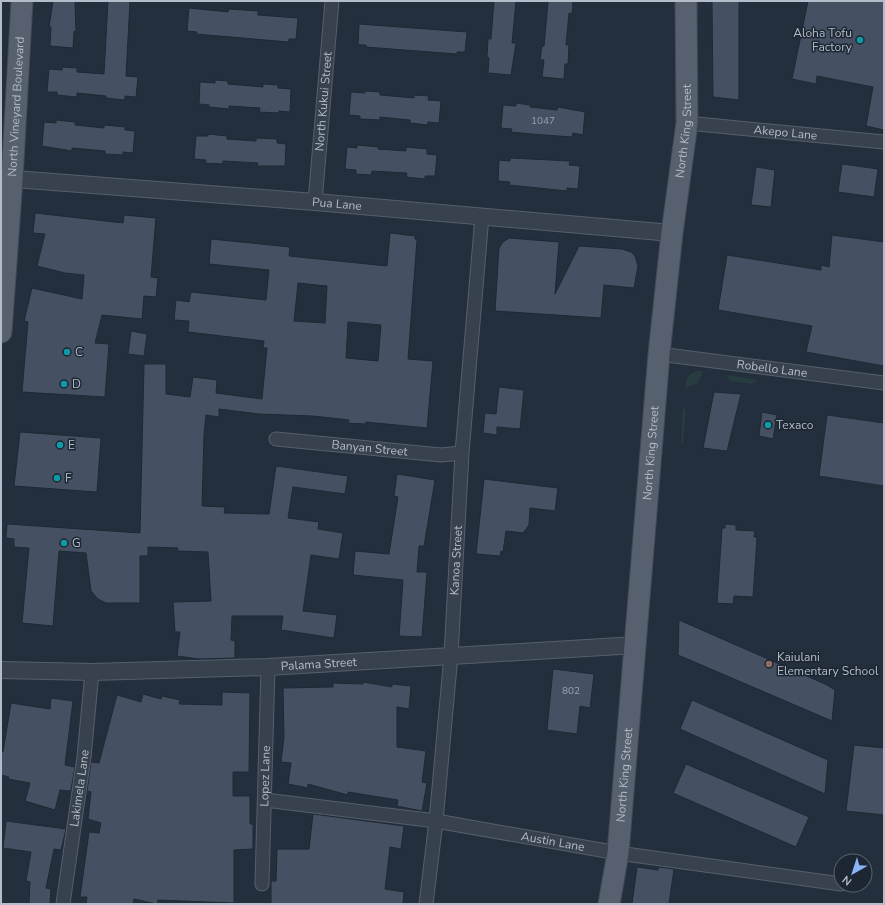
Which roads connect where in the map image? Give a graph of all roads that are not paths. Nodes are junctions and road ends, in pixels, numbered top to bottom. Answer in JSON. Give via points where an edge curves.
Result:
{"nodes":[{"id":1,"x":22,"y":1,"type":"edge"},
{"id":2,"x":332,"y":1,"type":"edge"},
{"id":3,"x":686,"y":1,"type":"edge"},
{"id":4,"x":686,"y":124,"type":"junction"},
{"id":5,"x":884,"y":142,"type":"edge"},
{"id":6,"x":7,"y":179,"type":"edge"},
{"id":7,"x":315,"y":202,"type":"junction"},
{"id":8,"x":482,"y":216,"type":"junction"},
{"id":9,"x":672,"y":233,"type":"junction"},
{"id":10,"x":1,"y":332,"type":"edge"},
{"id":11,"x":659,"y":354,"type":"junction"},
{"id":12,"x":884,"y":383,"type":"edge"},
{"id":13,"x":276,"y":439,"type":"dead end"},
{"id":14,"x":462,"y":453,"type":"junction"},
{"id":15,"x":636,"y":645,"type":"junction"},
{"id":16,"x":451,"y":655,"type":"junction"},
{"id":17,"x":268,"y":667,"type":"junction"},
{"id":18,"x":1,"y":670,"type":"edge"},
{"id":19,"x":92,"y":672,"type":"junction"},
{"id":20,"x":266,"y":800,"type":"junction"},
{"id":21,"x":436,"y":821,"type":"junction"},
{"id":22,"x":618,"y":853,"type":"junction"},
{"id":23,"x":833,"y":883,"type":"edge"},
{"id":24,"x":262,"y":884,"type":"dead end"},
{"id":25,"x":63,"y":904,"type":"edge"},
{"id":26,"x":426,"y":904,"type":"edge"},
{"id":27,"x":609,"y":904,"type":"edge"}],
"edges":[{"from":1,"to":6,"type":"main road","name":"North Vineyard Boulevard"},
{"from":2,"to":7,"type":"street","name":"North Kukui Street"},
{"from":3,"to":4,"type":"main road","name":"North King Street"},
{"from":4,"to":5,"type":"street","name":"Akepo Lane"},
{"from":4,"to":9,"type":"main road","name":"North King Street"},
{"from":6,"to":7,"type":"street","name":"Pua Lane"},
{"from":6,"to":10,"type":"main road","name":"North Vineyard Boulevard"},
{"from":7,"to":8,"type":"street","name":"Pua Lane"},
{"from":8,"to":9,"type":"street","name":"Pua Lane"},
{"from":8,"to":14,"type":"street","name":"Kanoa Street"},
{"from":9,"to":11,"type":"main road","name":"North King Street"},
{"from":11,"to":12,"type":"street","name":"Robello Lane"},
{"from":11,"to":15,"type":"main road","name":"North King Street"},
{"from":13,"to":14,"type":"street","name":"Banyan Street","via":[[441,455]]},
{"from":14,"to":16,"type":"street","name":"Kanoa Street"},
{"from":15,"to":16,"type":"street","name":"Palama Street"},
{"from":15,"to":22,"type":"main road","name":"North King Street"},
{"from":16,"to":17,"type":"street","name":"Palama Street"},
{"from":16,"to":21,"type":"street","name":"Kanoa Street"},
{"from":17,"to":19,"type":"street","name":"Palama Street"},
{"from":17,"to":20,"type":"street","name":"Lopez Lane"},
{"from":18,"to":19,"type":"street","name":"Palama Street"},
{"from":19,"to":25,"type":"street","name":"Lakimela Lane","via":[[84,757]]},
{"from":20,"to":21,"type":"street","name":"Austin Lane"},
{"from":20,"to":24,"type":"street","name":"Lopez Lane"},
{"from":21,"to":22,"type":"street","name":"Austin Lane"},
{"from":21,"to":26,"type":"street","name":"Kanoa Street"},
{"from":22,"to":23,"type":"street","name":"Austin Lane"},
{"from":22,"to":27,"type":"main road","name":"North King Street"}]}
